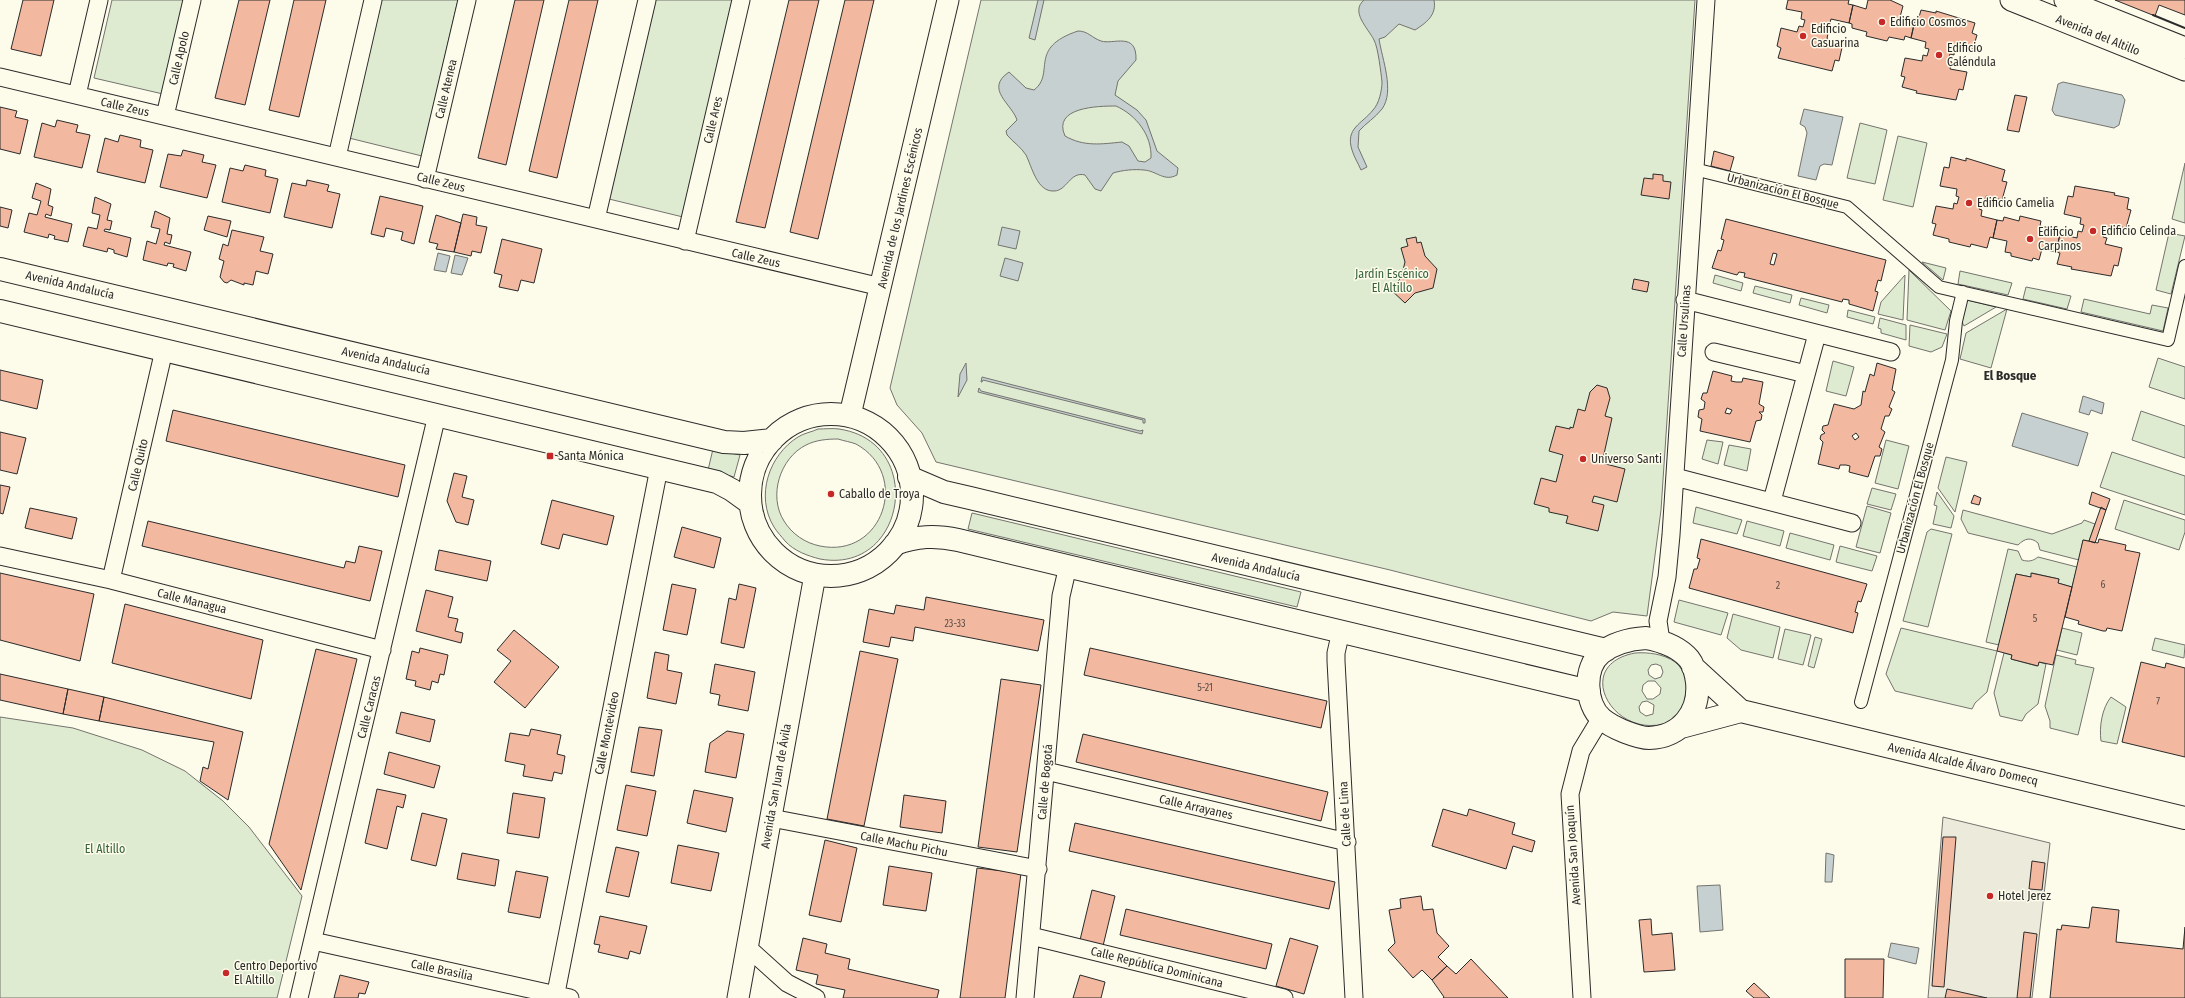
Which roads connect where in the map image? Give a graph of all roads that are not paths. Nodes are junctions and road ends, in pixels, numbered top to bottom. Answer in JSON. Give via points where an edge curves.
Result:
{"nodes":[{"id":1,"x":99,"y":0,"type":"edge"},
{"id":2,"x":192,"y":0,"type":"edge"},
{"id":3,"x":373,"y":0,"type":"edge"},
{"id":4,"x":467,"y":0,"type":"edge"},
{"id":5,"x":647,"y":0,"type":"edge"},
{"id":6,"x":741,"y":0,"type":"edge"},
{"id":7,"x":948,"y":0,"type":"edge"},
{"id":8,"x":1706,"y":0,"type":"edge"},
{"id":9,"x":2011,"y":0,"type":"edge"},
{"id":10,"x":2065,"y":0,"type":"edge"},
{"id":11,"x":2185,"y":48,"type":"edge"},
{"id":12,"x":2185,"y":70,"type":"edge"},
{"id":13,"x":0,"y":77,"type":"edge"},
{"id":14,"x":77,"y":95,"type":"junction"},
{"id":15,"x":165,"y":116,"type":"junction"},
{"id":16,"x":337,"y":157,"type":"junction"},
{"id":17,"x":1694,"y":169,"type":"junction"},
{"id":18,"x":425,"y":179,"type":"junction"},
{"id":19,"x":596,"y":219,"type":"junction"},
{"id":20,"x":685,"y":241,"type":"junction"},
{"id":21,"x":2185,"y":266,"type":"edge"},
{"id":22,"x":0,"y":269,"type":"edge"},
{"id":23,"x":881,"y":288,"type":"junction"},
{"id":24,"x":1963,"y":292,"type":"junction"},
{"id":25,"x":1685,"y":300,"type":"junction"},
{"id":26,"x":0,"y":311,"type":"edge"},
{"id":27,"x":1817,"y":334,"type":"junction"},
{"id":28,"x":164,"y":350,"type":"junction"},
{"id":29,"x":1714,"y":352,"type":"dead end"},
{"id":30,"x":1891,"y":352,"type":"dead end"},
{"id":31,"x":1806,"y":374,"type":"junction"},
{"id":32,"x":437,"y":415,"type":"junction"},
{"id":33,"x":850,"y":416,"type":"junction"},
{"id":34,"x":772,"y":440,"type":"junction"},
{"id":35,"x":659,"y":468,"type":"junction"},
{"id":36,"x":909,"y":477,"type":"junction"},
{"id":37,"x":1675,"y":477,"type":"junction"},
{"id":38,"x":1772,"y":501,"type":"junction"},
{"id":39,"x":750,"y":503,"type":"junction"},
{"id":40,"x":1852,"y":523,"type":"dead end"},
{"id":41,"x":895,"y":544,"type":"junction"},
{"id":42,"x":0,"y":556,"type":"edge"},
{"id":43,"x":1068,"y":566,"type":"junction"},
{"id":44,"x":815,"y":575,"type":"junction"},
{"id":45,"x":111,"y":580,"type":"junction"},
{"id":46,"x":1341,"y":631,"type":"junction"},
{"id":47,"x":1661,"y":641,"type":"junction"},
{"id":48,"x":382,"y":650,"type":"junction"},
{"id":49,"x":1606,"y":650,"type":"junction"},
{"id":50,"x":1693,"y":667,"type":"junction"},
{"id":51,"x":1589,"y":691,"type":"junction"},
{"id":52,"x":1860,"y":702,"type":"dead end"},
{"id":53,"x":1741,"y":711,"type":"junction"},
{"id":54,"x":1601,"y":718,"type":"junction"},
{"id":55,"x":1681,"y":727,"type":"junction"},
{"id":56,"x":1046,"y":771,"type":"junction"},
{"id":57,"x":770,"y":818,"type":"junction"},
{"id":58,"x":2185,"y":818,"type":"edge"},
{"id":59,"x":1347,"y":842,"type":"junction"},
{"id":60,"x":1038,"y":870,"type":"junction"},
{"id":61,"x":1031,"y":936,"type":"junction"},
{"id":62,"x":313,"y":941,"type":"junction"},
{"id":63,"x":747,"y":947,"type":"junction"},
{"id":64,"x":560,"y":997,"type":"edge"},
{"id":65,"x":299,"y":998,"type":"edge"},
{"id":66,"x":738,"y":998,"type":"edge"},
{"id":67,"x":816,"y":998,"type":"edge"},
{"id":68,"x":1025,"y":998,"type":"edge"},
{"id":69,"x":1284,"y":998,"type":"edge"},
{"id":70,"x":1354,"y":998,"type":"edge"},
{"id":71,"x":1582,"y":998,"type":"edge"}],
"edges":[{"from":1,"to":14,"type":"street"},
{"from":2,"to":15,"type":"street","name":"Calle Apolo"},
{"from":3,"to":16,"type":"street"},
{"from":4,"to":18,"type":"street","name":"Calle Atenea"},
{"from":5,"to":19,"type":"street"},
{"from":6,"to":20,"type":"street","name":"Calle Ares"},
{"from":7,"to":23,"type":"street","name":"Avenida de los Jardines Escénicos"},
{"from":8,"to":17,"type":"street","name":"Calle Ursulinas"},
{"from":9,"to":12,"type":"street","name":"Avenida del Altillo"},
{"from":10,"to":11,"type":"street","name":"Avenida del Altillo"},
{"from":13,"to":14,"type":"street","name":"Calle Zeus"},
{"from":14,"to":15,"type":"street","name":"Calle Zeus"},
{"from":15,"to":16,"type":"street","name":"Calle Zeus"},
{"from":16,"to":18,"type":"street","name":"Calle Zeus"},
{"from":17,"to":24,"type":"street","name":"Urbanización El Bosque","via":[[1847,207],[1939,287]]},
{"from":17,"to":25,"type":"street","name":"Calle Ursulinas"},
{"from":18,"to":19,"type":"street","name":"Calle Zeus"},
{"from":19,"to":20,"type":"street","name":"Calle Zeus"},
{"from":20,"to":23,"type":"street","name":"Calle Zeus"},
{"from":21,"to":24,"type":"street","name":"Urbanización El Bosque","via":[[2168,340]]},
{"from":22,"to":34,"type":"main road","name":"Avenida Andalucía","via":[[724,442]]},
{"from":23,"to":33,"type":"street","name":"Avenida de los Jardines Escénicos"},
{"from":24,"to":52,"type":"street","name":"Urbanización El Bosque","via":[[1956,321],[1952,360]]},
{"from":25,"to":27,"type":"street"},
{"from":25,"to":37,"type":"street","name":"Calle Ursulinas"},
{"from":26,"to":28,"type":"main road"},
{"from":27,"to":30,"type":"street"},
{"from":27,"to":31,"type":"street"},
{"from":28,"to":32,"type":"main road"},
{"from":28,"to":45,"type":"street","name":"Calle Quito"},
{"from":29,"to":31,"type":"street"},
{"from":31,"to":38,"type":"street"},
{"from":32,"to":35,"type":"main road"},
{"from":32,"to":48,"type":"street","name":"Calle Caracas"},
{"from":33,"to":34,"type":"main road","via":[[824,414],[799,420]]},
{"from":33,"to":36,"type":"main road","via":[[875,427],[896,446]]},
{"from":34,"to":39,"type":"main road","via":[[761,454],[752,477]]},
{"from":35,"to":39,"type":"main road","via":[[717,482]]},
{"from":35,"to":64,"type":"street","name":"Calle Montevideo"},
{"from":36,"to":41,"type":"main road","via":[[911,505],[906,526]]},
{"from":36,"to":49,"type":"main road","name":"Avenida Andalucía","via":[[944,492]]},
{"from":37,"to":38,"type":"street"},
{"from":37,"to":47,"type":"street","name":"Calle Ursulinas","via":[[1667,577],[1658,621]]},
{"from":38,"to":40,"type":"street"},
{"from":39,"to":44,"type":"main road","via":[[757,528],[771,550],[791,566]]},
{"from":41,"to":43,"type":"main road","via":[[923,536],[939,536]]},
{"from":41,"to":44,"type":"main road","via":[[870,567],[843,575]]},
{"from":42,"to":45,"type":"street","name":"Calle Managua"},
{"from":43,"to":46,"type":"main road"},
{"from":43,"to":56,"type":"street","name":"Calle de Bogotá","via":[[1061,596]]},
{"from":44,"to":57,"type":"street","name":"Avenida San Juan de Ávila"},
{"from":45,"to":48,"type":"street","name":"Calle Managua"},
{"from":46,"to":51,"type":"main road"},
{"from":46,"to":59,"type":"street","name":"Calle de Lima","via":[[1336,662]]},
{"from":47,"to":49,"type":"main road","via":[[1646,638],[1630,639]]},
{"from":47,"to":50,"type":"main road","via":[[1676,648]]},
{"from":48,"to":62,"type":"street","name":"Calle Caracas"},
{"from":49,"to":51,"type":"main road","via":[[1600,654],[1590,669]]},
{"from":50,"to":53,"type":"main road","name":"Avenida Alcalde Álvaro Domecq"},
{"from":50,"to":55,"type":"main road","via":[[1698,694],[1693,713]]},
{"from":51,"to":54,"type":"main road","via":[[1592,704]]},
{"from":53,"to":55,"type":"main road","name":"Avenida Alcalde Álvaro Domecq"},
{"from":53,"to":58,"type":"main road","name":"Avenida Alcalde Álvaro Domecq"},
{"from":54,"to":55,"type":"main road","via":[[1630,734],[1648,738],[1665,736]]},
{"from":54,"to":71,"type":"street","name":"Avenida San Joaquín","via":[[1581,752],[1570,794]]},
{"from":56,"to":59,"type":"street","name":"Calle Arrayanes"},
{"from":56,"to":60,"type":"street","name":"Calle de Bogotá"},
{"from":57,"to":60,"type":"street","name":"Calle Machu Pichu"},
{"from":57,"to":63,"type":"street","name":"Avenida San Juan de Ávila"},
{"from":59,"to":70,"type":"street","name":"Calle de Lima"},
{"from":60,"to":61,"type":"street","name":"Calle de Bogotá"},
{"from":61,"to":68,"type":"street","name":"Calle de Bogotá"},
{"from":61,"to":69,"type":"street","name":"Calle República Dominicana"},
{"from":62,"to":64,"type":"street","name":"Calle Brasilia"},
{"from":62,"to":65,"type":"street","name":"Calle Caracas"},
{"from":63,"to":66,"type":"street","name":"Avenida San Juan de Ávila"},
{"from":63,"to":67,"type":"street","via":[[787,983]]}]}
